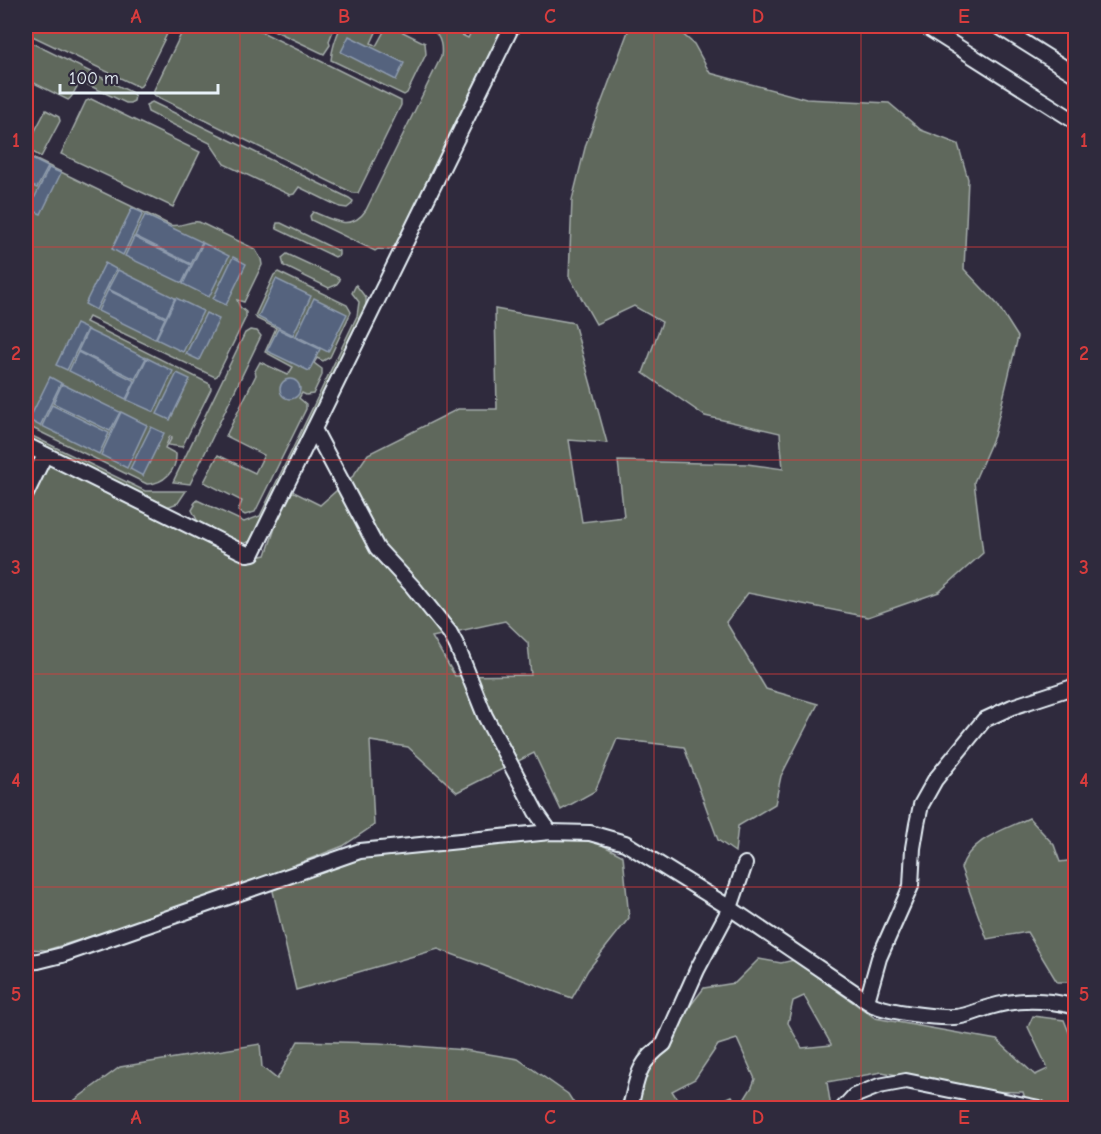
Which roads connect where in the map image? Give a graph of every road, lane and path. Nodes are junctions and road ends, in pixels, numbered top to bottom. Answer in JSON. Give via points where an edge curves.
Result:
{"nodes":[{"id":1,"x":512,"y":26,"type":"edge"},
{"id":2,"x":925,"y":26,"type":"edge"},
{"id":3,"x":998,"y":26,"type":"edge"},
{"id":4,"x":1076,"y":75,"type":"edge"},
{"id":5,"x":1076,"y":122,"type":"edge"},
{"id":6,"x":314,"y":429,"type":"junction"},
{"id":7,"x":26,"y":446,"type":"edge"},
{"id":8,"x":45,"y":455,"type":"junction"},
{"id":9,"x":26,"y":494,"type":"edge"},
{"id":10,"x":1076,"y":686,"type":"edge"},
{"id":11,"x":550,"y":832,"type":"junction"},
{"id":12,"x":745,"y":864,"type":"dead end"},
{"id":13,"x":730,"y":908,"type":"junction"},
{"id":14,"x":26,"y":962,"type":"edge"},
{"id":15,"x":867,"y":1001,"type":"junction"},
{"id":16,"x":1076,"y":1007,"type":"edge"},
{"id":17,"x":630,"y":1108,"type":"edge"},
{"id":18,"x":843,"y":1108,"type":"edge"},
{"id":19,"x":1039,"y":1108,"type":"edge"}],
"edges":[{"from":1,"to":6,"type":"street"},
{"from":2,"to":5,"type":"street"},
{"from":3,"to":4,"type":"street"},
{"from":6,"to":8,"type":"street","via":[[257,549],[247,554]]},
{"from":6,"to":11,"type":"street","via":[[377,548],[450,633],[485,716]]},
{"from":7,"to":8,"type":"street"},
{"from":8,"to":9,"type":"street"},
{"from":10,"to":15,"type":"street","via":[[984,720],[934,780],[921,805],[911,886],[879,958]]},
{"from":11,"to":13,"type":"street","via":[[590,833],[625,843]]},
{"from":11,"to":14,"type":"street","via":[[360,851],[62,955]]},
{"from":12,"to":13,"type":"street"},
{"from":13,"to":15,"type":"street"},
{"from":13,"to":17,"type":"street","via":[[664,1044],[641,1066]]},
{"from":15,"to":16,"type":"street","via":[[885,1010],[956,1017],[1006,1002],[1036,999]]},
{"from":18,"to":19,"type":"street","via":[[854,1096],[906,1081]]}]}
